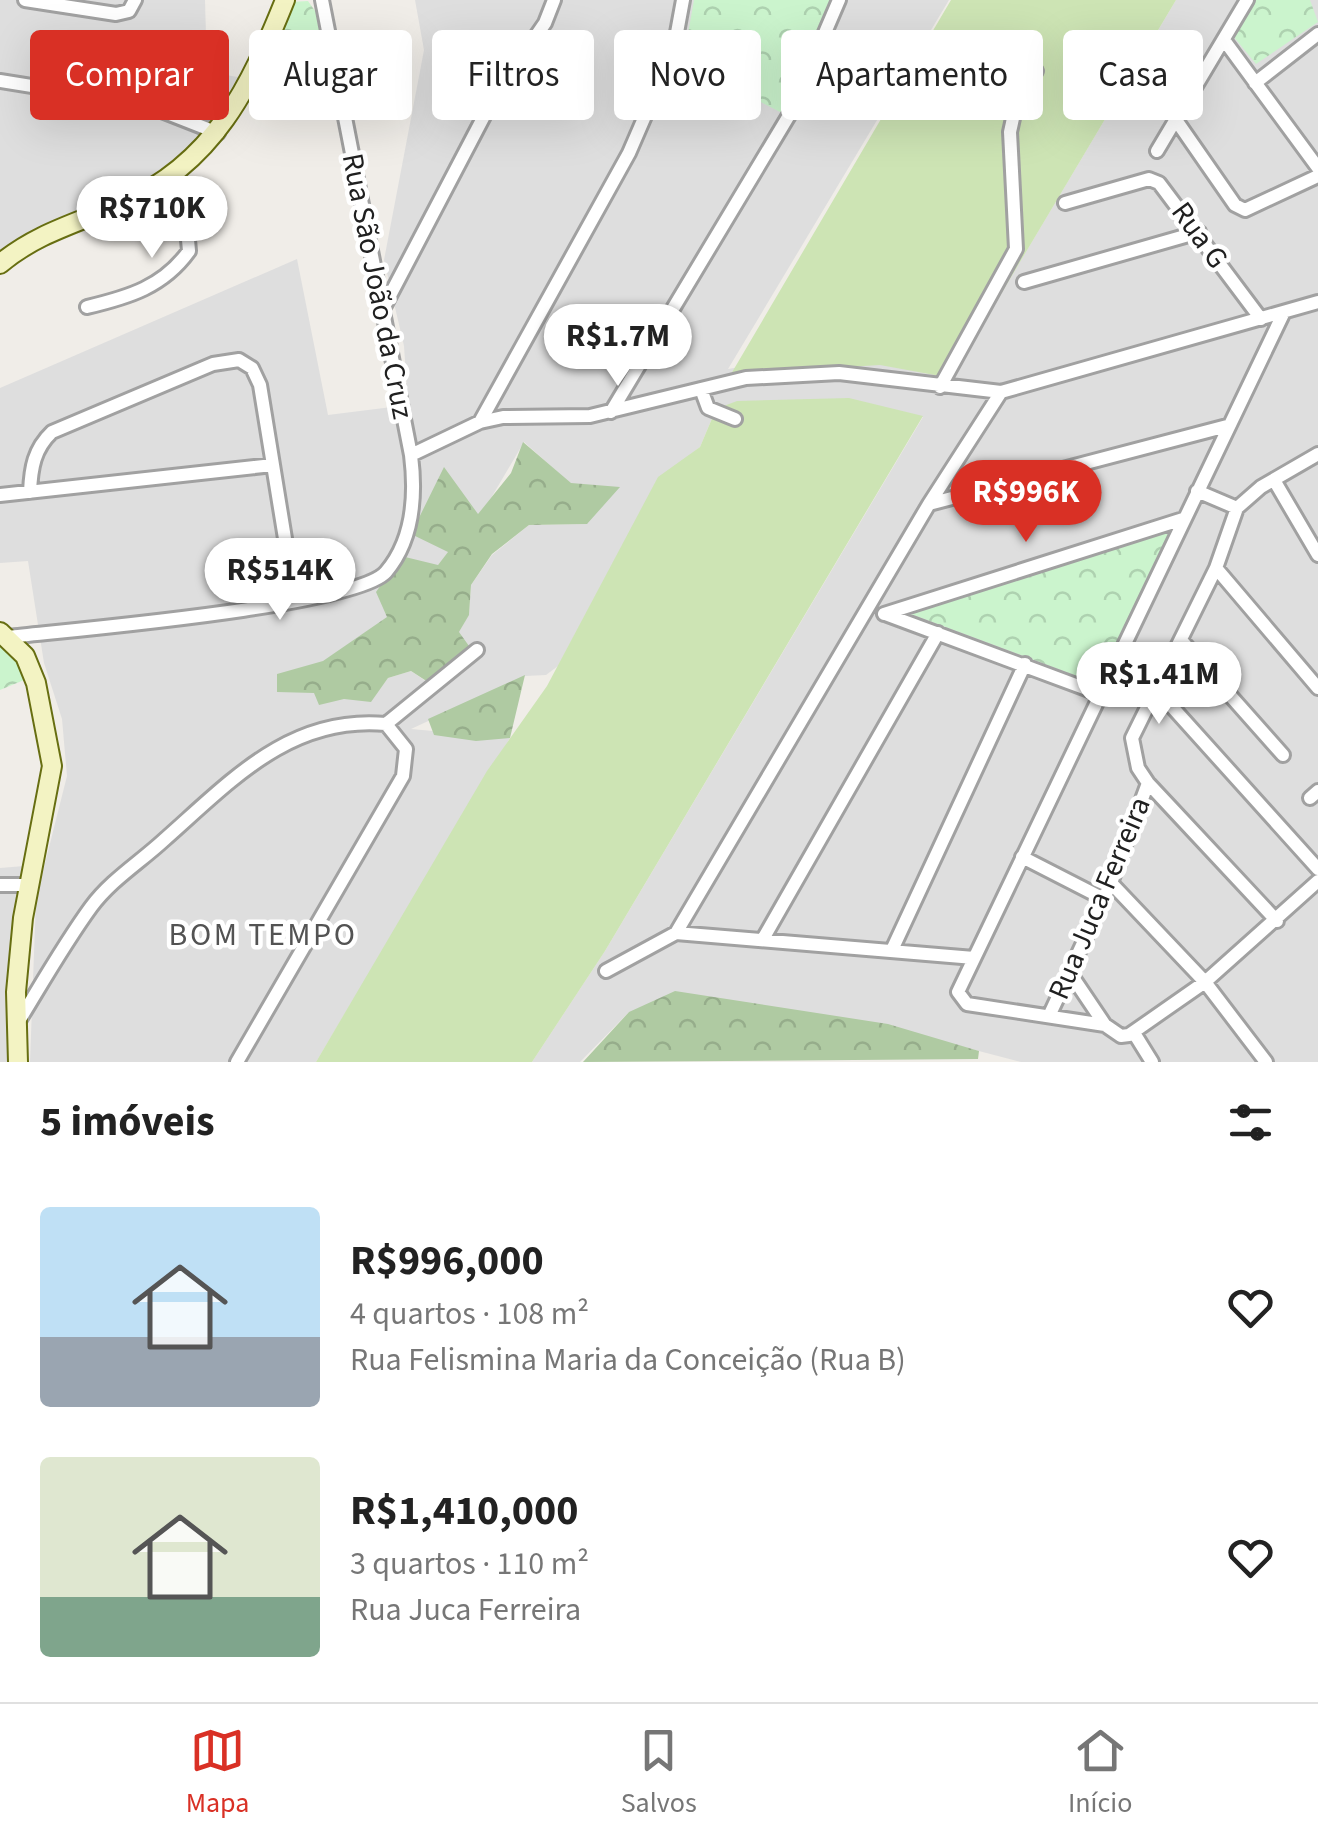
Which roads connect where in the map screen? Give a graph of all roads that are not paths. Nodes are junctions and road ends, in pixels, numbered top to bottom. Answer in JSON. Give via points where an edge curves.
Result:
{"nodes":[{"id":1,"x":25,"y":0,"type":"edge"},
{"id":2,"x":135,"y":0,"type":"edge"},
{"id":3,"x":285,"y":0,"type":"edge"},
{"id":4,"x":322,"y":0,"type":"edge"},
{"id":5,"x":554,"y":0,"type":"edge"},
{"id":6,"x":683,"y":0,"type":"edge"},
{"id":7,"x":839,"y":0,"type":"edge"},
{"id":8,"x":1247,"y":0,"type":"edge"},
{"id":9,"x":1318,"y":34,"type":"edge"},
{"id":10,"x":1224,"y":40,"type":"junction"},
{"id":11,"x":1203,"y":75,"type":"edge"},
{"id":12,"x":1,"y":82,"type":"edge"},
{"id":13,"x":1255,"y":82,"type":"junction"},
{"id":14,"x":1013,"y":120,"type":"edge"},
{"id":15,"x":1176,"y":120,"type":"joint"},
{"id":16,"x":218,"y":133,"type":"junction"},
{"id":17,"x":1157,"y":151,"type":"dead end"},
{"id":18,"x":1318,"y":168,"type":"edge"},
{"id":19,"x":1318,"y":176,"type":"edge"},
{"id":20,"x":158,"y":186,"type":"junction"},
{"id":21,"x":1066,"y":203,"type":"dead end"},
{"id":22,"x":1199,"y":232,"type":"junction"},
{"id":23,"x":0,"y":264,"type":"edge"},
{"id":24,"x":1024,"y":282,"type":"dead end"},
{"id":25,"x":1318,"y":302,"type":"edge"},
{"id":26,"x":384,"y":306,"type":"junction"},
{"id":27,"x":87,"y":308,"type":"dead end"},
{"id":28,"x":1284,"y":312,"type":"junction"},
{"id":29,"x":1261,"y":320,"type":"junction"},
{"id":30,"x":940,"y":388,"type":"junction"},
{"id":31,"x":701,"y":389,"type":"junction"},
{"id":32,"x":1002,"y":392,"type":"junction"},
{"id":33,"x":611,"y":412,"type":"junction"},
{"id":34,"x":735,"y":420,"type":"dead end"},
{"id":35,"x":480,"y":422,"type":"junction"},
{"id":36,"x":1227,"y":426,"type":"junction"},
{"id":37,"x":1318,"y":454,"type":"edge"},
{"id":38,"x":411,"y":455,"type":"junction"},
{"id":39,"x":273,"y":465,"type":"junction"},
{"id":40,"x":1274,"y":480,"type":"junction"},
{"id":41,"x":1198,"y":491,"type":"junction"},
{"id":42,"x":30,"y":492,"type":"junction"},
{"id":43,"x":0,"y":495,"type":"edge"},
{"id":44,"x":929,"y":504,"type":"junction"},
{"id":45,"x":1237,"y":508,"type":"junction"},
{"id":46,"x":1183,"y":519,"type":"junction"},
{"id":47,"x":1318,"y":555,"type":"edge"},
{"id":48,"x":1216,"y":568,"type":"junction"},
{"id":49,"x":294,"y":600,"type":"junction"},
{"id":50,"x":868,"y":608,"type":"junction"},
{"id":51,"x":884,"y":614,"type":"junction"},
{"id":52,"x":938,"y":633,"type":"junction"},
{"id":53,"x":5,"y":635,"type":"edge"},
{"id":54,"x":1181,"y":640,"type":"junction"},
{"id":55,"x":477,"y":650,"type":"dead end"},
{"id":56,"x":1024,"y":664,"type":"junction"},
{"id":57,"x":1156,"y":688,"type":"junction"},
{"id":58,"x":1318,"y":688,"type":"edge"},
{"id":59,"x":1100,"y":694,"type":"junction"},
{"id":60,"x":386,"y":724,"type":"junction"},
{"id":61,"x":1284,"y":755,"type":"dead end"},
{"id":62,"x":1148,"y":783,"type":"junction"},
{"id":63,"x":1022,"y":857,"type":"junction"},
{"id":64,"x":1318,"y":869,"type":"edge"},
{"id":65,"x":1318,"y":881,"type":"edge"},
{"id":66,"x":1111,"y":883,"type":"junction"},
{"id":67,"x":0,"y":885,"type":"edge"},
{"id":68,"x":28,"y":885,"type":"junction"},
{"id":69,"x":1104,"y":899,"type":"junction"},
{"id":70,"x":1277,"y":921,"type":"junction"},
{"id":71,"x":676,"y":933,"type":"junction"},
{"id":72,"x":763,"y":939,"type":"junction"},
{"id":73,"x":892,"y":950,"type":"junction"},
{"id":74,"x":974,"y":958,"type":"junction"},
{"id":75,"x":606,"y":971,"type":"dead end"},
{"id":76,"x":1070,"y":973,"type":"junction"},
{"id":77,"x":1205,"y":982,"type":"junction"},
{"id":78,"x":1050,"y":1014,"type":"junction"},
{"id":79,"x":17,"y":1024,"type":"junction"},
{"id":80,"x":1110,"y":1029,"type":"junction"},
{"id":81,"x":1134,"y":1033,"type":"junction"},
{"id":82,"x":12,"y":1060,"type":"edge"},
{"id":83,"x":237,"y":1062,"type":"edge"},
{"id":84,"x":1152,"y":1062,"type":"edge"},
{"id":85,"x":1266,"y":1062,"type":"edge"}],
"edges":[{"from":1,"to":2,"type":"street","via":[[120,14]]},
{"from":3,"to":16,"type":"street","via":[[253,78]]},
{"from":4,"to":26,"type":"street","name":"Rua São João da Cruz"},
{"from":5,"to":26,"type":"street","via":[[494,97]]},
{"from":6,"to":35,"type":"street","via":[[674,49],[630,153]]},
{"from":7,"to":33,"type":"street","via":[[791,112]]},
{"from":8,"to":10,"type":"street"},
{"from":9,"to":13,"type":"street"},
{"from":10,"to":11,"type":"street"},
{"from":10,"to":13,"type":"street"},
{"from":12,"to":16,"type":"street","via":[[144,104]]},
{"from":13,"to":18,"type":"street"},
{"from":14,"to":30,"type":"street","via":[[1016,249]]},
{"from":15,"to":17,"type":"street"},
{"from":15,"to":19,"type":"street","via":[[1245,210]]},
{"from":16,"to":20,"type":"street"},
{"from":20,"to":23,"type":"street","via":[[55,230]]},
{"from":20,"to":27,"type":"street","via":[[186,218],[189,251],[162,281]]},
{"from":21,"to":22,"type":"street","name":"Rua G","via":[[1148,178],[1168,191]]},
{"from":22,"to":24,"type":"street"},
{"from":22,"to":29,"type":"street","name":"Rua G"},
{"from":25,"to":28,"type":"street"},
{"from":26,"to":38,"type":"street","name":"Rua São João da Cruz"},
{"from":28,"to":29,"type":"street"},
{"from":28,"to":36,"type":"street"},
{"from":29,"to":32,"type":"street"},
{"from":30,"to":31,"type":"street","via":[[840,373],[764,376]]},
{"from":30,"to":32,"type":"street"},
{"from":31,"to":33,"type":"street"},
{"from":31,"to":34,"type":"street","via":[[708,408]]},
{"from":32,"to":44,"type":"street"},
{"from":33,"to":35,"type":"street"},
{"from":35,"to":38,"type":"street"},
{"from":36,"to":41,"type":"street"},
{"from":36,"to":44,"type":"street"},
{"from":37,"to":40,"type":"street"},
{"from":38,"to":49,"type":"street","name":"Rua São João da Cruz","via":[[414,506],[386,571],[363,587]]},
{"from":39,"to":42,"type":"street"},
{"from":39,"to":42,"type":"street","via":[[258,377],[247,363],[228,360],[52,432],[30,468]]},
{"from":39,"to":49,"type":"street"},
{"from":40,"to":45,"type":"street"},
{"from":40,"to":47,"type":"street"},
{"from":41,"to":45,"type":"street"},
{"from":41,"to":46,"type":"street"},
{"from":42,"to":43,"type":"street"},
{"from":44,"to":50,"type":"street"},
{"from":45,"to":48,"type":"street","name":"Rua Juca Ferreira"},
{"from":46,"to":51,"type":"street"},
{"from":46,"to":59,"type":"street"},
{"from":48,"to":54,"type":"street","name":"Rua Juca Ferreira"},
{"from":48,"to":58,"type":"street"},
{"from":49,"to":53,"type":"street","name":"Rua São João da Cruz"},
{"from":50,"to":51,"type":"street"},
{"from":50,"to":71,"type":"street"},
{"from":51,"to":52,"type":"street"},
{"from":52,"to":56,"type":"street"},
{"from":52,"to":72,"type":"street"},
{"from":53,"to":68,"type":"street","via":[[25,656],[50,740],[50,791]]},
{"from":54,"to":57,"type":"street","name":"Rua Juca Ferreira"},
{"from":54,"to":61,"type":"street"},
{"from":55,"to":60,"type":"street"},
{"from":56,"to":59,"type":"street"},
{"from":56,"to":73,"type":"street"},
{"from":57,"to":62,"type":"street","name":"Rua Juca Ferreira","via":[[1132,738]]},
{"from":57,"to":64,"type":"street"},
{"from":59,"to":63,"type":"street"},
{"from":60,"to":79,"type":"street","via":[[339,723],[302,734],[234,777],[114,880]]},
{"from":60,"to":83,"type":"street","via":[[406,749],[403,776]]},
{"from":62,"to":66,"type":"street","name":"Rua Juca Ferreira"},
{"from":62,"to":70,"type":"street","name":"Rua Juca Ferreira"},
{"from":63,"to":69,"type":"street"},
{"from":63,"to":74,"type":"street"},
{"from":65,"to":70,"type":"street"},
{"from":66,"to":69,"type":"street","name":"Rua Juca Ferreira"},
{"from":66,"to":77,"type":"street"},
{"from":67,"to":68,"type":"street"},
{"from":68,"to":79,"type":"street"},
{"from":69,"to":76,"type":"street","name":"Rua Juca Ferreira"},
{"from":70,"to":77,"type":"street"},
{"from":71,"to":72,"type":"street"},
{"from":71,"to":75,"type":"street"},
{"from":72,"to":73,"type":"street"},
{"from":73,"to":74,"type":"street"},
{"from":74,"to":78,"type":"street","via":[[958,992],[963,1002]]},
{"from":76,"to":78,"type":"street","name":"Rua Juca Ferreira"},
{"from":76,"to":80,"type":"street"},
{"from":77,"to":81,"type":"street"},
{"from":77,"to":85,"type":"street"},
{"from":78,"to":80,"type":"street"},
{"from":79,"to":82,"type":"street"},
{"from":80,"to":81,"type":"street","via":[[1121,1036]]},
{"from":81,"to":84,"type":"street"}]}
